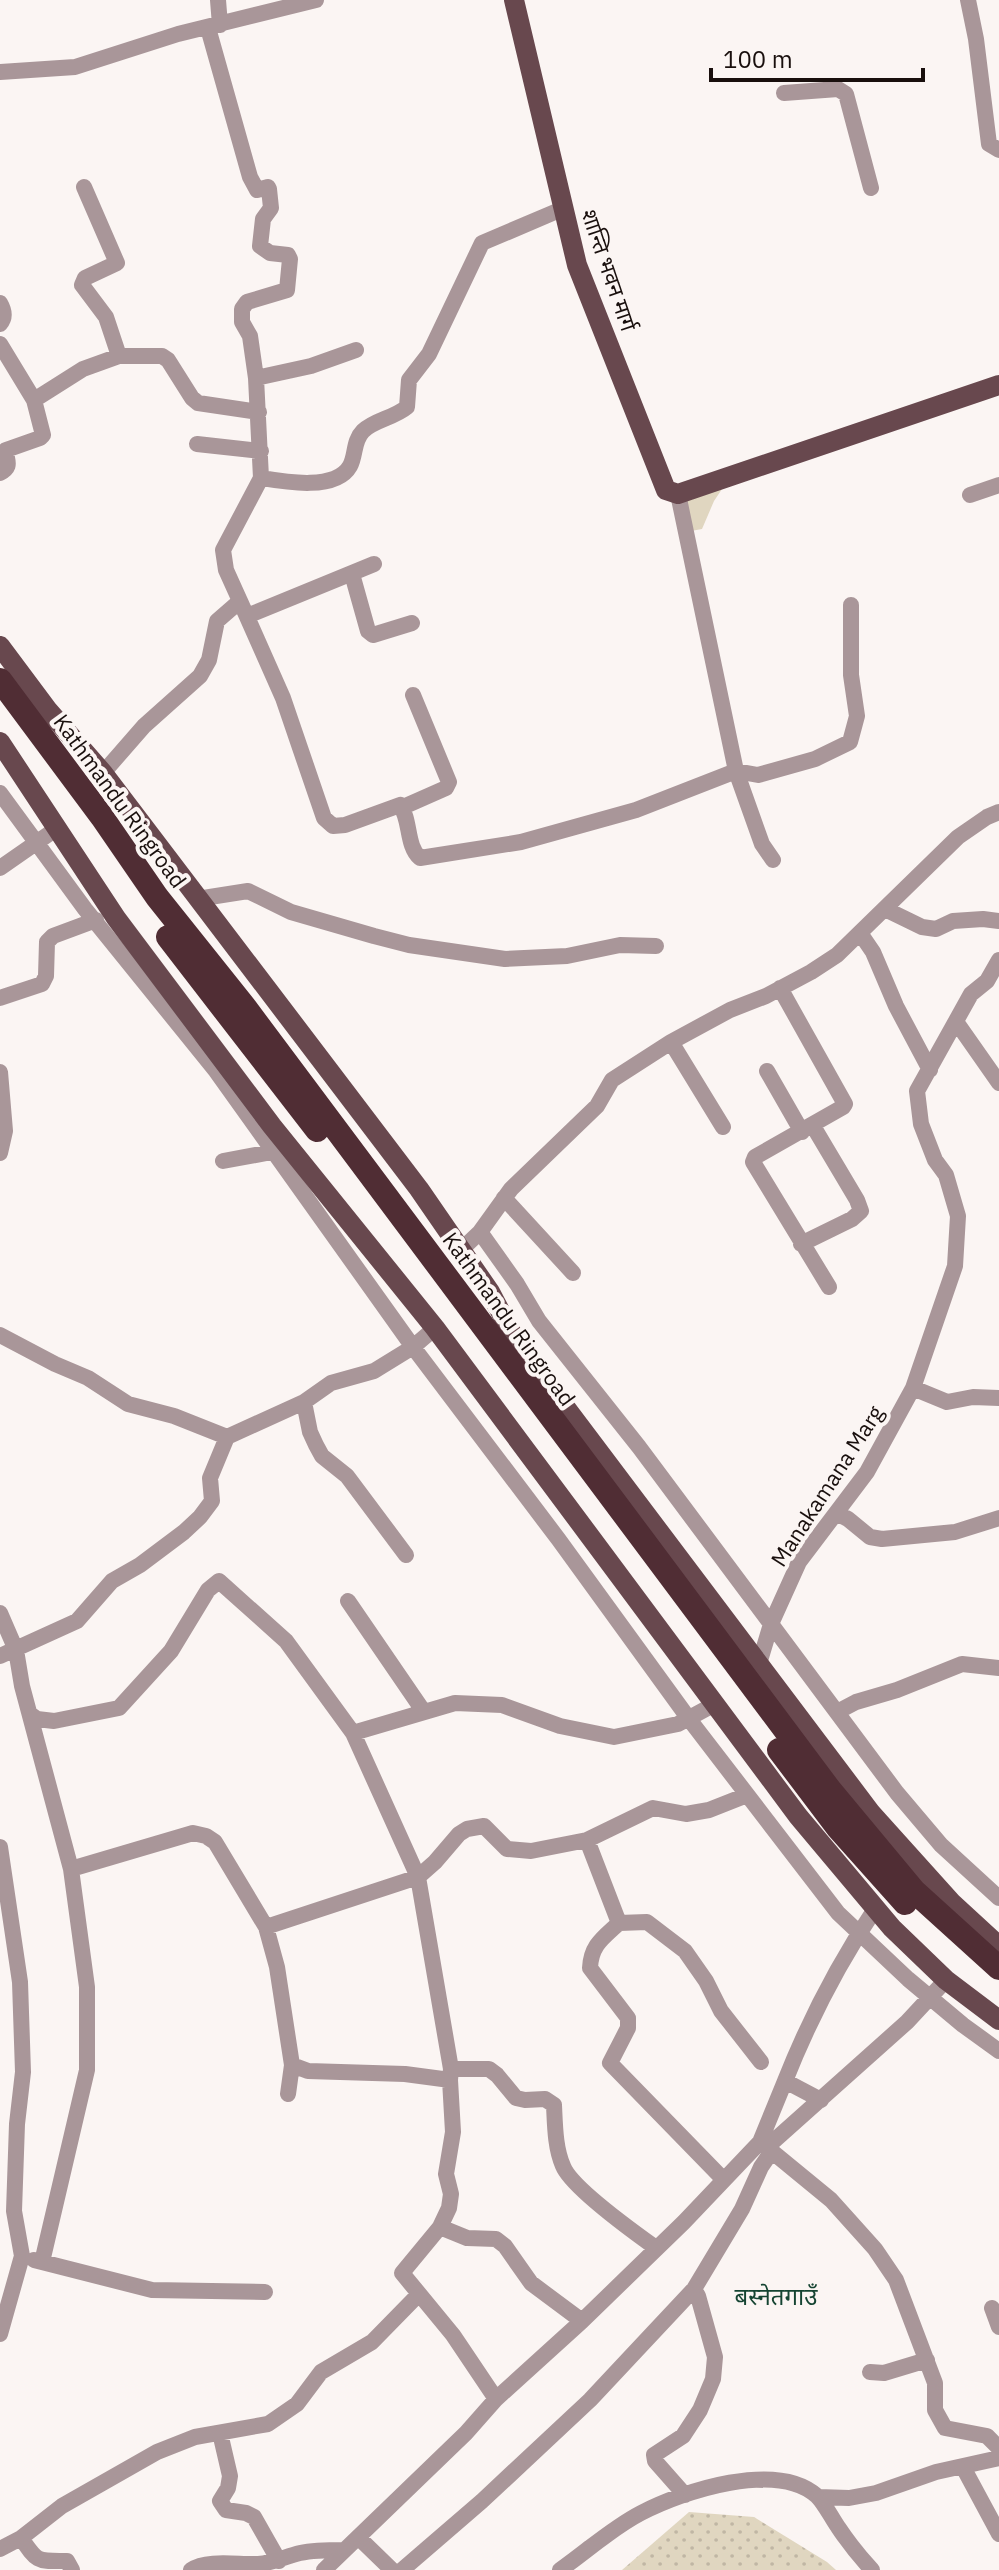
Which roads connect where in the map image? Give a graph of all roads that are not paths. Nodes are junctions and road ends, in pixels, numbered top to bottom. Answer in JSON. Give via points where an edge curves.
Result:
{"nodes":[{"id":1,"x":218,"y":0,"type":"edge"},
{"id":2,"x":316,"y":0,"type":"edge"},
{"id":3,"x":514,"y":0,"type":"edge"},
{"id":4,"x":968,"y":0,"type":"edge"},
{"id":5,"x":214,"y":26,"type":"junction"},
{"id":6,"x":0,"y":72,"type":"edge"},
{"id":7,"x":784,"y":93,"type":"dead end"},
{"id":8,"x":999,"y":150,"type":"edge"},
{"id":9,"x":84,"y":187,"type":"dead end"},
{"id":10,"x":871,"y":188,"type":"dead end"},
{"id":11,"x":562,"y":209,"type":"junction"},
{"id":12,"x":0,"y":303,"type":"edge"},
{"id":13,"x":0,"y":324,"type":"edge"},
{"id":14,"x":0,"y":344,"type":"edge"},
{"id":15,"x":356,"y":350,"type":"dead end"},
{"id":16,"x":119,"y":356,"type":"junction"},
{"id":17,"x":256,"y":378,"type":"junction"},
{"id":18,"x":999,"y":385,"type":"edge"},
{"id":19,"x":34,"y":400,"type":"junction"},
{"id":20,"x":259,"y":412,"type":"junction"},
{"id":21,"x":197,"y":444,"type":"dead end"},
{"id":22,"x":261,"y":451,"type":"junction"},
{"id":23,"x":0,"y":473,"type":"edge"},
{"id":24,"x":261,"y":478,"type":"junction"},
{"id":25,"x":999,"y":485,"type":"edge"},
{"id":26,"x":678,"y":494,"type":"junction"},
{"id":27,"x":970,"y":495,"type":"dead end"},
{"id":28,"x":374,"y":564,"type":"dead end"},
{"id":29,"x":352,"y":574,"type":"junction"},
{"id":30,"x":851,"y":605,"type":"dead end"},
{"id":31,"x":243,"y":609,"type":"junction"},
{"id":32,"x":412,"y":623,"type":"dead end"},
{"id":33,"x":0,"y":646,"type":"edge"},
{"id":34,"x":0,"y":680,"type":"edge"},
{"id":35,"x":413,"y":695,"type":"dead end"},
{"id":36,"x":0,"y":705,"type":"edge"},
{"id":37,"x":0,"y":742,"type":"edge"},
{"id":38,"x":736,"y":771,"type":"junction"},
{"id":39,"x":103,"y":773,"type":"junction"},
{"id":40,"x":0,"y":793,"type":"edge"},
{"id":41,"x":403,"y":807,"type":"junction"},
{"id":42,"x":999,"y":812,"type":"edge"},
{"id":43,"x":56,"y":829,"type":"junction"},
{"id":44,"x":36,"y":842,"type":"junction"},
{"id":45,"x":773,"y":860,"type":"dead end"},
{"id":46,"x":0,"y":868,"type":"edge"},
{"id":47,"x":197,"y":899,"type":"junction"},
{"id":48,"x":885,"y":909,"type":"junction"},
{"id":49,"x":96,"y":920,"type":"junction"},
{"id":50,"x":999,"y":921,"type":"edge"},
{"id":51,"x":860,"y":933,"type":"junction"},
{"id":52,"x":656,"y":946,"type":"dead end"},
{"id":53,"x":999,"y":960,"type":"edge"},
{"id":54,"x":993,"y":982,"type":"edge"},
{"id":55,"x":780,"y":988,"type":"junction"},
{"id":56,"x":0,"y":998,"type":"edge"},
{"id":57,"x":957,"y":1023,"type":"junction"},
{"id":58,"x":671,"y":1042,"type":"junction"},
{"id":59,"x":930,"y":1070,"type":"junction"},
{"id":60,"x":767,"y":1071,"type":"dead end"},
{"id":61,"x":0,"y":1072,"type":"edge"},
{"id":62,"x":999,"y":1083,"type":"edge"},
{"id":63,"x":723,"y":1127,"type":"dead end"},
{"id":64,"x":807,"y":1129,"type":"junction"},
{"id":65,"x":272,"y":1152,"type":"junction"},
{"id":66,"x":0,"y":1153,"type":"edge"},
{"id":67,"x":223,"y":1161,"type":"dead end"},
{"id":68,"x":504,"y":1198,"type":"junction"},
{"id":69,"x":480,"y":1232,"type":"junction"},
{"id":70,"x":801,"y":1244,"type":"junction"},
{"id":71,"x":461,"y":1250,"type":"junction"},
{"id":72,"x":573,"y":1273,"type":"dead end"},
{"id":73,"x":829,"y":1287,"type":"dead end"},
{"id":74,"x":435,"y":1328,"type":"junction"},
{"id":75,"x":0,"y":1335,"type":"edge"},
{"id":76,"x":413,"y":1347,"type":"junction"},
{"id":77,"x":913,"y":1388,"type":"junction"},
{"id":78,"x":999,"y":1398,"type":"edge"},
{"id":79,"x":304,"y":1402,"type":"junction"},
{"id":80,"x":227,"y":1437,"type":"junction"},
{"id":81,"x":836,"y":1513,"type":"junction"},
{"id":82,"x":999,"y":1518,"type":"edge"},
{"id":83,"x":406,"y":1555,"type":"dead end"},
{"id":84,"x":348,"y":1601,"type":"dead end"},
{"id":85,"x":0,"y":1613,"type":"edge"},
{"id":86,"x":771,"y":1624,"type":"junction"},
{"id":87,"x":8,"y":1653,"type":"edge"},
{"id":88,"x":759,"y":1664,"type":"junction"},
{"id":89,"x":999,"y":1668,"type":"edge"},
{"id":90,"x":715,"y":1704,"type":"junction"},
{"id":91,"x":424,"y":1712,"type":"junction"},
{"id":92,"x":837,"y":1712,"type":"junction"},
{"id":93,"x":30,"y":1714,"type":"junction"},
{"id":94,"x":689,"y":1719,"type":"junction"},
{"id":95,"x":353,"y":1733,"type":"junction"},
{"id":96,"x":747,"y":1795,"type":"junction"},
{"id":97,"x":587,"y":1840,"type":"junction"},
{"id":98,"x":0,"y":1847,"type":"edge"},
{"id":99,"x":71,"y":1869,"type":"junction"},
{"id":100,"x":418,"y":1877,"type":"junction"},
{"id":101,"x":999,"y":1898,"type":"edge"},
{"id":102,"x":875,"y":1909,"type":"junction"},
{"id":103,"x":619,"y":1923,"type":"junction"},
{"id":104,"x":266,"y":1927,"type":"junction"},
{"id":105,"x":859,"y":1934,"type":"junction"},
{"id":106,"x":998,"y":1943,"type":"edge"},
{"id":107,"x":999,"y":1968,"type":"edge"},
{"id":108,"x":946,"y":1980,"type":"junction"},
{"id":109,"x":999,"y":1988,"type":"edge"},
{"id":110,"x":931,"y":1998,"type":"junction"},
{"id":111,"x":999,"y":2020,"type":"edge"},
{"id":112,"x":999,"y":2051,"type":"edge"},
{"id":113,"x":761,"y":2062,"type":"dead end"},
{"id":114,"x":292,"y":2065,"type":"junction"},
{"id":115,"x":450,"y":2075,"type":"junction"},
{"id":116,"x":785,"y":2081,"type":"junction"},
{"id":117,"x":288,"y":2094,"type":"dead end"},
{"id":118,"x":821,"y":2100,"type":"junction"},
{"id":119,"x":766,"y":2147,"type":"junction"},
{"id":120,"x":723,"y":2179,"type":"junction"},
{"id":121,"x":440,"y":2227,"type":"junction"},
{"id":122,"x":656,"y":2248,"type":"junction"},
{"id":123,"x":22,"y":2256,"type":"junction"},
{"id":124,"x":42,"y":2262,"type":"junction"},
{"id":125,"x":694,"y":2289,"type":"junction"},
{"id":126,"x":265,"y":2292,"type":"dead end"},
{"id":127,"x":419,"y":2294,"type":"junction"},
{"id":128,"x":992,"y":2308,"type":"dead end"},
{"id":129,"x":582,"y":2321,"type":"junction"},
{"id":130,"x":999,"y":2327,"type":"edge"},
{"id":131,"x":0,"y":2334,"type":"edge"},
{"id":132,"x":927,"y":2360,"type":"junction"},
{"id":133,"x":870,"y":2372,"type":"dead end"},
{"id":134,"x":496,"y":2399,"type":"junction"},
{"id":135,"x":220,"y":2433,"type":"junction"},
{"id":136,"x":999,"y":2448,"type":"edge"},
{"id":137,"x":999,"y":2458,"type":"edge"},
{"id":138,"x":963,"y":2467,"type":"junction"},
{"id":139,"x":685,"y":2495,"type":"junction"},
{"id":140,"x":818,"y":2497,"type":"junction"},
{"id":141,"x":999,"y":2534,"type":"edge"},
{"id":142,"x":358,"y":2537,"type":"junction"},
{"id":143,"x":21,"y":2538,"type":"junction"},
{"id":144,"x":0,"y":2549,"type":"edge"},
{"id":145,"x":344,"y":2550,"type":"junction"},
{"id":146,"x":279,"y":2561,"type":"junction"},
{"id":147,"x":72,"y":2570,"type":"edge"},
{"id":148,"x":191,"y":2570,"type":"edge"},
{"id":149,"x":324,"y":2570,"type":"edge"},
{"id":150,"x":392,"y":2570,"type":"edge"},
{"id":151,"x":402,"y":2570,"type":"edge"},
{"id":152,"x":560,"y":2570,"type":"edge"},
{"id":153,"x":872,"y":2570,"type":"edge"}],
"edges":[{"from":1,"to":5,"type":"street"},
{"from":2,"to":5,"type":"street"},
{"from":3,"to":11,"type":"main road","name":"शान्ति भवन मार्ग"},
{"from":4,"to":8,"type":"street","via":[[989,144]]},
{"from":5,"to":6,"type":"street","via":[[75,67]]},
{"from":5,"to":17,"type":"street","via":[[250,177],[257,190],[269,189],[271,208],[263,219],[260,246],[290,259],[287,290],[247,302],[242,309]]},
{"from":7,"to":10,"type":"street","via":[[838,89],[846,94]]},
{"from":9,"to":16,"type":"street","via":[[117,263],[85,278],[82,285],[106,317]]},
{"from":11,"to":24,"type":"street","via":[[482,243],[429,354],[409,380],[407,407],[359,435],[345,474],[303,484]]},
{"from":11,"to":26,"type":"main road","name":"शान्ति भवन मार्ग","via":[[586,294],[666,490]]},
{"from":12,"to":13,"type":"street"},
{"from":14,"to":19,"type":"street"},
{"from":15,"to":17,"type":"street"},
{"from":16,"to":19,"type":"street","via":[[83,369]]},
{"from":16,"to":20,"type":"street","via":[[165,357],[195,402]]},
{"from":17,"to":20,"type":"street"},
{"from":18,"to":26,"type":"main road"},
{"from":19,"to":23,"type":"street","via":[[43,435],[6,450],[8,469]]},
{"from":20,"to":22,"type":"street"},
{"from":21,"to":22,"type":"street"},
{"from":22,"to":24,"type":"street"},
{"from":24,"to":31,"type":"street","via":[[223,550]]},
{"from":25,"to":27,"type":"street"},
{"from":26,"to":38,"type":"street"},
{"from":28,"to":29,"type":"street"},
{"from":29,"to":31,"type":"street"},
{"from":29,"to":32,"type":"street","via":[[368,631],[373,635]]},
{"from":30,"to":38,"type":"street","via":[[857,716],[850,742],[815,759],[758,775]]},
{"from":31,"to":39,"type":"street","via":[[217,621],[200,676],[144,726]]},
{"from":31,"to":41,"type":"street","via":[[283,698],[324,818],[333,826],[345,825]]},
{"from":33,"to":39,"type":"main road"},
{"from":34,"to":107,"type":"highway","name":"Kathmandu Ringroad","via":[[157,897],[830,1790],[914,1891]]},
{"from":35,"to":41,"type":"street","via":[[449,782]]},
{"from":36,"to":109,"type":"highway","name":"Kathmandu Ringroad","via":[[821,1806],[917,1917]]},
{"from":37,"to":43,"type":"main road"},
{"from":38,"to":41,"type":"street","via":[[636,810],[521,842],[420,858]]},
{"from":38,"to":45,"type":"street","via":[[762,844]]},
{"from":39,"to":47,"type":"main road"},
{"from":40,"to":44,"type":"street"},
{"from":42,"to":48,"type":"street","via":[[958,837]]},
{"from":43,"to":44,"type":"street"},
{"from":43,"to":74,"type":"main road","via":[[272,1126]]},
{"from":44,"to":46,"type":"street"},
{"from":44,"to":49,"type":"street"},
{"from":47,"to":52,"type":"street","via":[[248,891],[291,912],[374,936],[505,959],[567,956],[620,945]]},
{"from":47,"to":71,"type":"main road"},
{"from":48,"to":50,"type":"street","via":[[936,929],[953,921]]},
{"from":48,"to":51,"type":"street"},
{"from":49,"to":56,"type":"street","via":[[47,942],[42,984]]},
{"from":49,"to":65,"type":"street","via":[[216,1071]]},
{"from":51,"to":55,"type":"street","via":[[837,955]]},
{"from":51,"to":59,"type":"street"},
{"from":53,"to":54,"type":"street","name":"Manakamana Marg"},
{"from":54,"to":57,"type":"street","name":"Manakamana Marg","via":[[971,994]]},
{"from":55,"to":58,"type":"street"},
{"from":55,"to":64,"type":"street","via":[[844,1100],[843,1107]]},
{"from":57,"to":59,"type":"street","name":"Manakamana Marg"},
{"from":57,"to":62,"type":"street"},
{"from":58,"to":63,"type":"street"},
{"from":58,"to":68,"type":"street","via":[[612,1080],[597,1106]]},
{"from":59,"to":77,"type":"street","name":"Manakamana Marg","via":[[917,1091],[921,1124],[946,1175],[958,1216],[955,1266]]},
{"from":60,"to":64,"type":"street"},
{"from":61,"to":66,"type":"street","via":[[5,1131]]},
{"from":64,"to":70,"type":"street","via":[[753,1162]]},
{"from":64,"to":70,"type":"street","via":[[861,1211]]},
{"from":65,"to":67,"type":"street"},
{"from":65,"to":76,"type":"street"},
{"from":68,"to":69,"type":"street"},
{"from":68,"to":72,"type":"street"},
{"from":69,"to":71,"type":"street"},
{"from":69,"to":86,"type":"street","via":[[539,1321]]},
{"from":70,"to":73,"type":"street"},
{"from":71,"to":88,"type":"main road","via":[[517,1343]]},
{"from":74,"to":76,"type":"street"},
{"from":74,"to":90,"type":"main road"},
{"from":75,"to":80,"type":"street","via":[[128,1404]]},
{"from":76,"to":79,"type":"street","via":[[374,1371],[331,1383]]},
{"from":76,"to":94,"type":"street"},
{"from":77,"to":78,"type":"street","via":[[947,1402]]},
{"from":77,"to":81,"type":"street","name":"Manakamana Marg","via":[[867,1472]]},
{"from":79,"to":80,"type":"street"},
{"from":79,"to":83,"type":"street","via":[[322,1456],[347,1476]]},
{"from":80,"to":87,"type":"street","via":[[210,1478],[212,1501],[200,1517],[112,1581],[77,1621]]},
{"from":81,"to":82,"type":"street","via":[[870,1537],[882,1539],[955,1532]]},
{"from":81,"to":86,"type":"street","name":"Manakamana Marg","via":[[799,1562]]},
{"from":84,"to":91,"type":"street"},
{"from":85,"to":87,"type":"street"},
{"from":86,"to":88,"type":"street","name":"Manakamana Marg"},
{"from":86,"to":92,"type":"street"},
{"from":87,"to":93,"type":"street"},
{"from":88,"to":106,"type":"main road","via":[[895,1842]]},
{"from":89,"to":92,"type":"street","via":[[962,1664]]},
{"from":90,"to":94,"type":"street"},
{"from":90,"to":102,"type":"main road"},
{"from":91,"to":94,"type":"street","via":[[455,1703],[502,1705],[560,1726],[614,1737]]},
{"from":91,"to":95,"type":"street"},
{"from":92,"to":101,"type":"street","via":[[941,1845]]},
{"from":93,"to":95,"type":"street","via":[[54,1721],[119,1708],[171,1651],[219,1581],[286,1641]]},
{"from":93,"to":99,"type":"street"},
{"from":94,"to":96,"type":"street"},
{"from":95,"to":100,"type":"street"},
{"from":96,"to":97,"type":"street","via":[[686,1814],[653,1808]]},
{"from":96,"to":105,"type":"street"},
{"from":97,"to":100,"type":"street","via":[[531,1851],[507,1849],[484,1826],[467,1829]]},
{"from":97,"to":103,"type":"street"},
{"from":98,"to":123,"type":"street","via":[[20,1982],[23,2072],[14,2211]]},
{"from":99,"to":104,"type":"street","via":[[193,1833],[206,1836],[215,1842]]},
{"from":99,"to":124,"type":"street","via":[[87,1987],[87,2070]]},
{"from":100,"to":104,"type":"street"},
{"from":100,"to":115,"type":"street"},
{"from":102,"to":105,"type":"street"},
{"from":102,"to":108,"type":"main road"},
{"from":103,"to":113,"type":"street","via":[[647,1922],[685,1951],[721,2011]]},
{"from":103,"to":120,"type":"street","via":[[592,1949],[590,1959],[590,1968],[628,2018],[610,2063]]},
{"from":104,"to":114,"type":"street"},
{"from":105,"to":110,"type":"street"},
{"from":105,"to":116,"type":"street"},
{"from":108,"to":110,"type":"street"},
{"from":108,"to":111,"type":"main road"},
{"from":110,"to":112,"type":"street"},
{"from":110,"to":118,"type":"street"},
{"from":114,"to":115,"type":"street","via":[[308,2071]]},
{"from":114,"to":117,"type":"street"},
{"from":115,"to":121,"type":"street","via":[[453,2132],[446,2174],[451,2194]]},
{"from":115,"to":122,"type":"street","via":[[489,2069],[516,2098],[545,2099],[554,2105],[563,2169]]},
{"from":116,"to":118,"type":"street"},
{"from":116,"to":119,"type":"street"},
{"from":118,"to":119,"type":"street"},
{"from":119,"to":120,"type":"street"},
{"from":119,"to":125,"type":"street","via":[[742,2209]]},
{"from":119,"to":132,"type":"street","via":[[831,2200],[875,2249],[896,2280]]},
{"from":120,"to":122,"type":"street"},
{"from":121,"to":127,"type":"street","via":[[402,2273]]},
{"from":121,"to":129,"type":"street","via":[[467,2238],[496,2239],[531,2283]]},
{"from":122,"to":129,"type":"street"},
{"from":123,"to":124,"type":"street"},
{"from":123,"to":131,"type":"street"},
{"from":124,"to":126,"type":"street","via":[[152,2290]]},
{"from":125,"to":139,"type":"street","via":[[715,2357],[713,2379],[683,2436],[654,2455]]},
{"from":125,"to":151,"type":"street","via":[[590,2400]]},
{"from":127,"to":134,"type":"street"},
{"from":127,"to":135,"type":"street","via":[[372,2342],[321,2372],[297,2404],[268,2424]]},
{"from":128,"to":130,"type":"street"},
{"from":129,"to":134,"type":"street"},
{"from":132,"to":133,"type":"street","via":[[895,2371]]},
{"from":132,"to":136,"type":"street","via":[[935,2383],[935,2410],[945,2428],[987,2436]]},
{"from":134,"to":142,"type":"street"},
{"from":135,"to":143,"type":"street","via":[[195,2437],[143,2459],[62,2506]]},
{"from":135,"to":146,"type":"street","via":[[230,2476],[220,2501],[226,2510],[254,2517]]},
{"from":137,"to":138,"type":"street"},
{"from":138,"to":140,"type":"street","via":[[876,2493]]},
{"from":138,"to":141,"type":"street"},
{"from":139,"to":140,"type":"street","via":[[776,2479]]},
{"from":139,"to":152,"type":"street","via":[[634,2517]]},
{"from":140,"to":153,"type":"street"},
{"from":142,"to":145,"type":"street"},
{"from":142,"to":150,"type":"street"},
{"from":143,"to":144,"type":"street"},
{"from":143,"to":147,"type":"street","via":[[34,2558],[67,2561]]},
{"from":145,"to":146,"type":"street","via":[[299,2553]]},
{"from":145,"to":149,"type":"street"},
{"from":146,"to":148,"type":"street"}]}
